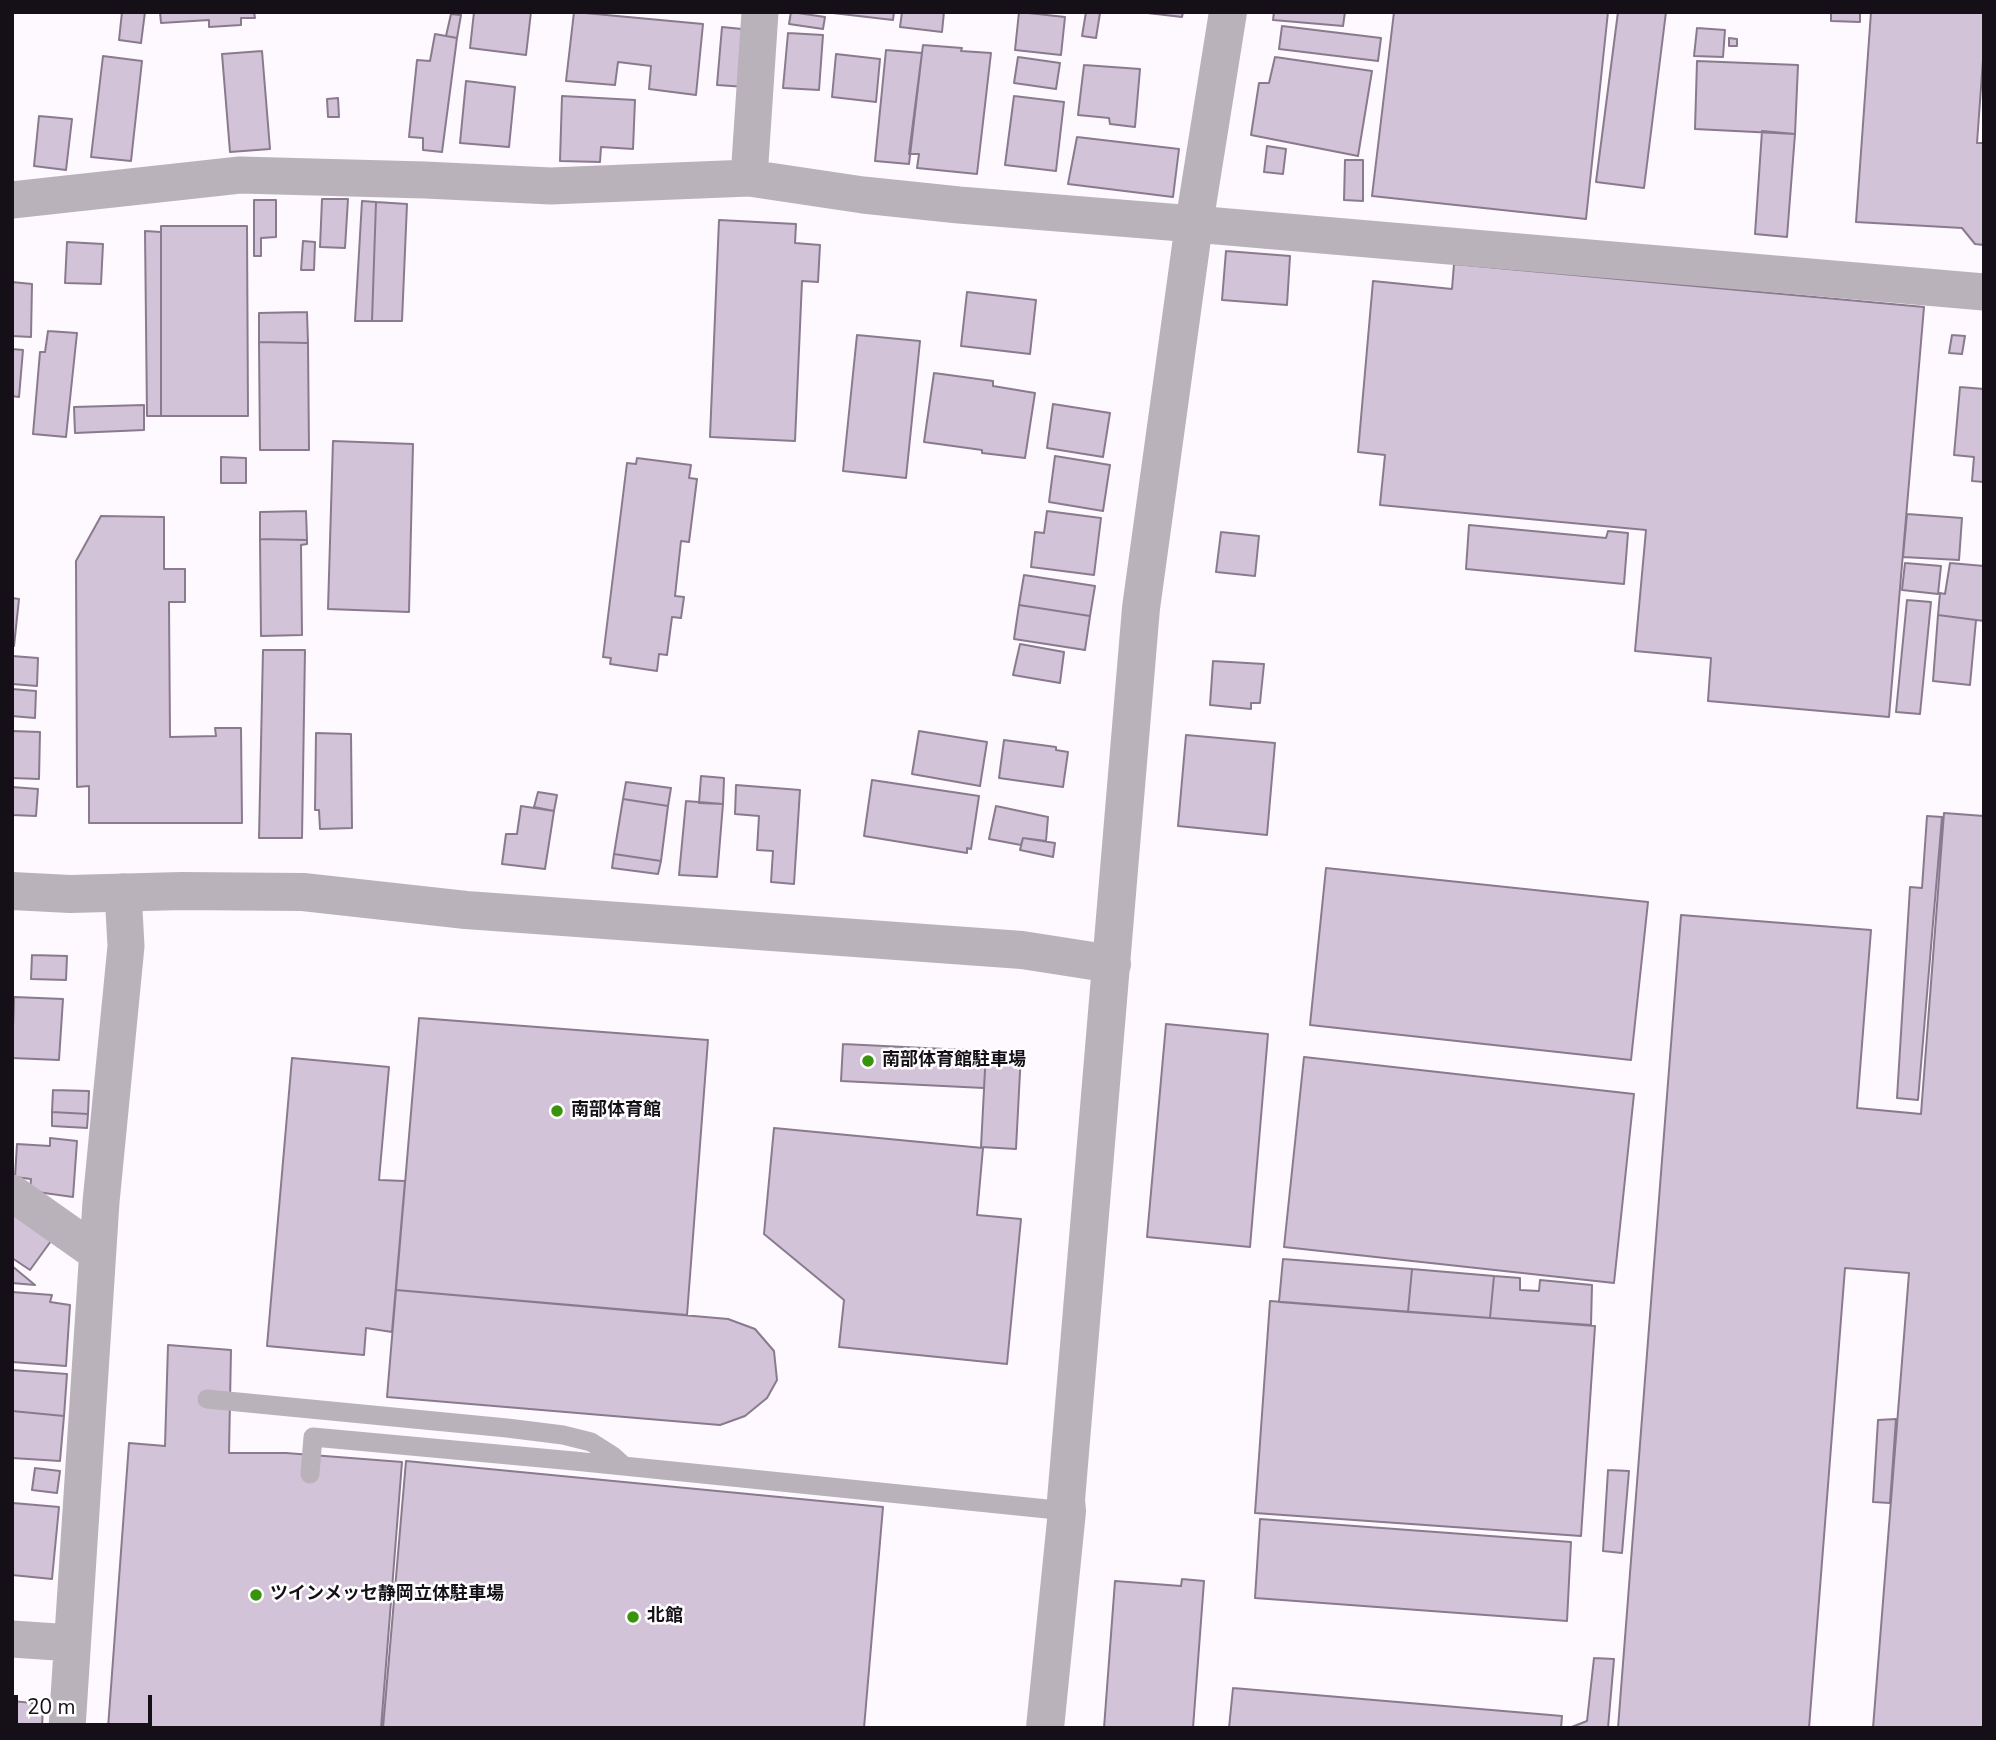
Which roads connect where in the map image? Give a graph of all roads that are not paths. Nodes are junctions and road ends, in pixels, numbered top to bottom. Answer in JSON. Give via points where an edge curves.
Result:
{"nodes":[{"id":1,"x":760,"y":12,"type":"edge"},
{"id":2,"x":1228,"y":12,"type":"edge"},
{"id":3,"x":749,"y":178,"type":"junction"},
{"id":4,"x":12,"y":200,"type":"edge"},
{"id":5,"x":1194,"y":224,"type":"junction"},
{"id":6,"x":1984,"y":292,"type":"edge"},
{"id":7,"x":12,"y":891,"type":"edge"},
{"id":8,"x":123,"y":892,"type":"junction"},
{"id":9,"x":1112,"y":964,"type":"junction"},
{"id":10,"x":12,"y":1193,"type":"edge"},
{"id":11,"x":97,"y":1253,"type":"junction"},
{"id":12,"x":207,"y":1399,"type":"dead end"},
{"id":13,"x":310,"y":1464,"type":"dead end"},
{"id":14,"x":625,"y":1467,"type":"junction"},
{"id":15,"x":1067,"y":1511,"type":"junction"},
{"id":16,"x":12,"y":1639,"type":"edge"},
{"id":17,"x":72,"y":1643,"type":"junction"},
{"id":18,"x":67,"y":1728,"type":"edge"},
{"id":19,"x":1045,"y":1728,"type":"edge"}],
"edges":[{"from":1,"to":3,"type":"street"},
{"from":2,"to":5,"type":"street"},
{"from":3,"to":4,"type":"street","via":[[551,186],[240,175]]},
{"from":3,"to":5,"type":"street","via":[[959,205]]},
{"from":5,"to":6,"type":"street"},
{"from":5,"to":9,"type":"street","via":[[1141,608]]},
{"from":7,"to":8,"type":"street"},
{"from":8,"to":9,"type":"street","via":[[303,892],[466,910],[1023,950]]},
{"from":8,"to":11,"type":"street","via":[[126,946]]},
{"from":9,"to":15,"type":"street"},
{"from":10,"to":11,"type":"street"},
{"from":11,"to":17,"type":"street"},
{"from":12,"to":14,"type":"lane","via":[[563,1435],[591,1442]]},
{"from":13,"to":14,"type":"lane","via":[[313,1437]]},
{"from":14,"to":15,"type":"lane"},
{"from":15,"to":19,"type":"street"},
{"from":16,"to":17,"type":"street"},
{"from":17,"to":18,"type":"street"}]}
